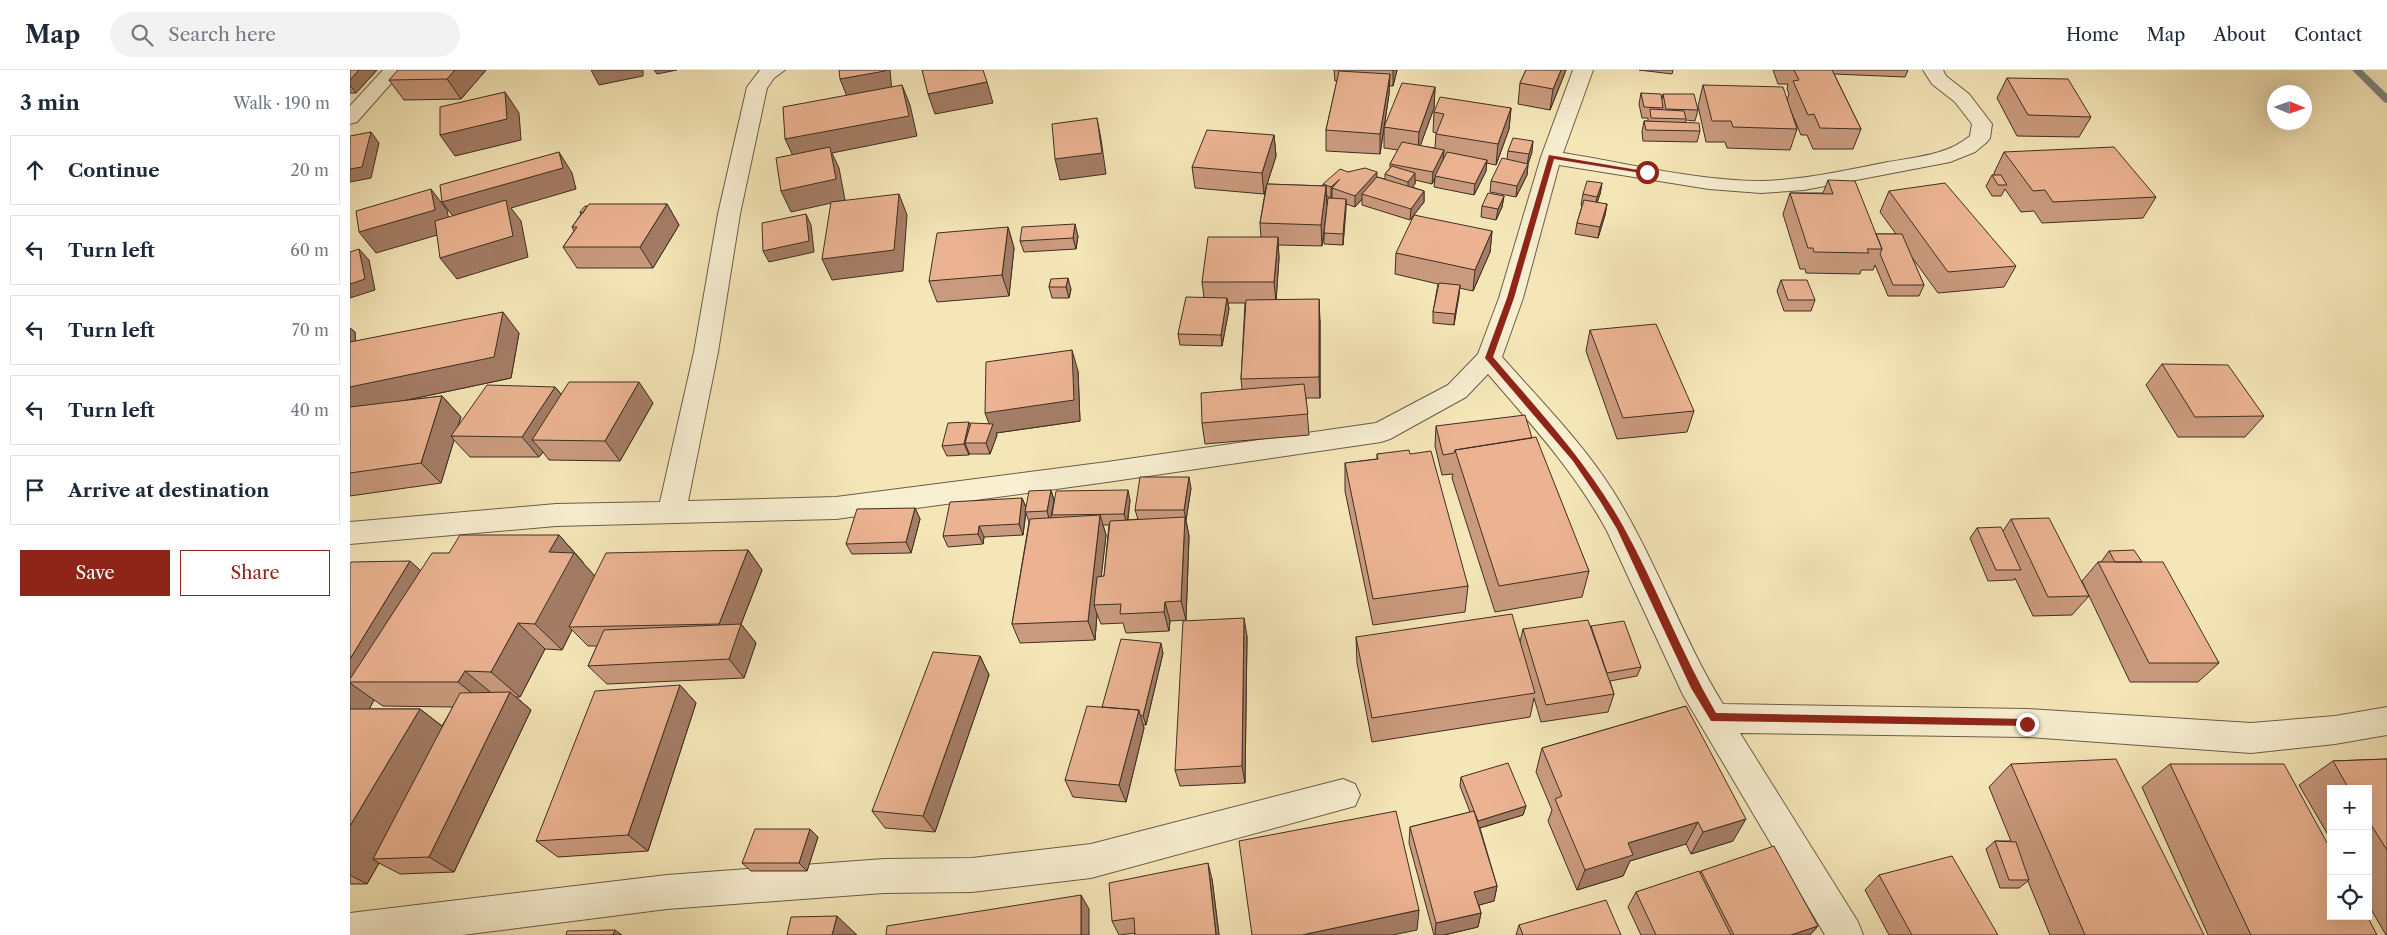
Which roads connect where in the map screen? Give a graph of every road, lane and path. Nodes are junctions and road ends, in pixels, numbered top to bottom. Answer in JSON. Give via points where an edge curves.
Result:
{"nodes":[{"id":1,"x":393,"y":70,"type":"edge"},
{"id":2,"x":775,"y":70,"type":"edge"},
{"id":3,"x":1583,"y":70,"type":"edge"},
{"id":4,"x":1933,"y":70,"type":"edge"},
{"id":5,"x":350,"y":118,"type":"edge"},
{"id":6,"x":1551,"y":157,"type":"junction"},
{"id":7,"x":1489,"y":358,"type":"junction"},
{"id":8,"x":672,"y":512,"type":"junction"},
{"id":9,"x":350,"y":534,"type":"edge"},
{"id":10,"x":1714,"y":718,"type":"junction"},
{"id":11,"x":2387,"y":721,"type":"edge"},
{"id":12,"x":1343,"y":795,"type":"dead end"},
{"id":13,"x":350,"y":931,"type":"edge"},
{"id":14,"x":1845,"y":935,"type":"edge"}],
"edges":[{"from":1,"to":5,"type":"street"},
{"from":2,"to":8,"type":"street","via":[[766,74],[757,87],[729,214],[706,352]]},
{"from":3,"to":6,"type":"street"},
{"from":4,"to":6,"type":"street","via":[[1939,80],[1962,98],[1982,124],[1980,138],[1968,148],[1943,158],[1857,176],[1761,187],[1709,183]]},
{"from":6,"to":7,"type":"street","via":[[1511,298]]},
{"from":7,"to":8,"type":"street","via":[[1457,391],[1381,432],[836,508]]},
{"from":7,"to":10,"type":"street","via":[[1576,459],[1603,498],[1694,685]]},
{"from":8,"to":9,"type":"street","via":[[556,515]]},
{"from":10,"to":11,"type":"street","via":[[2027,724],[2251,738]]},
{"from":10,"to":14,"type":"street"},
{"from":12,"to":13,"type":"street","via":[[1091,861],[972,875],[884,876],[667,892]]}]}
